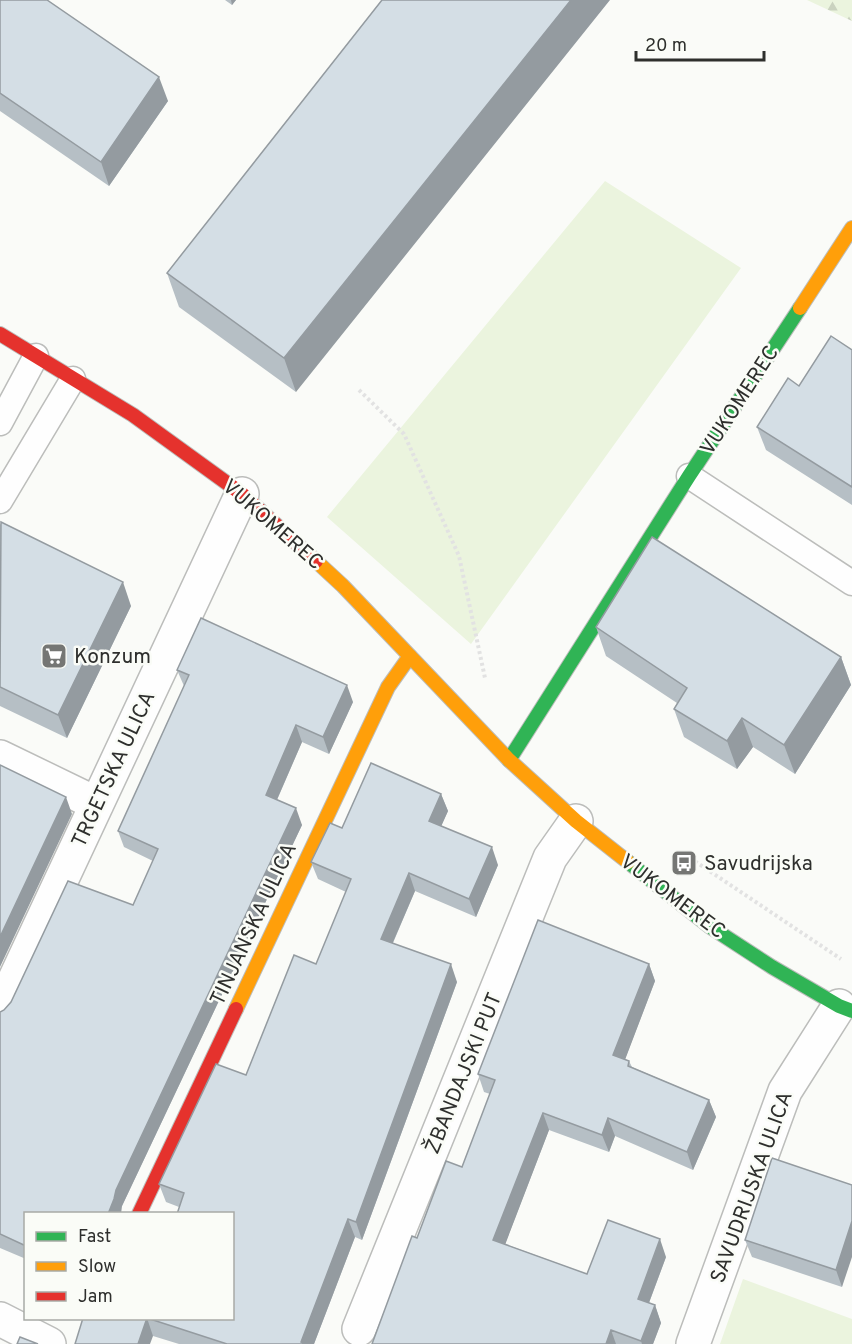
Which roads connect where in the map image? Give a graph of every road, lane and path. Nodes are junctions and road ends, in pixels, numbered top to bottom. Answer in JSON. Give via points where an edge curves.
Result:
{"nodes":[{"id":1,"x":847,"y":249,"type":"edge"},
{"id":2,"x":0,"y":334,"type":"edge"},
{"id":3,"x":36,"y":356,"type":"junction"},
{"id":4,"x":73,"y":378,"type":"junction"},
{"id":5,"x":358,"y":390,"type":"dead end"},
{"id":6,"x":0,"y":423,"type":"edge"},
{"id":7,"x":689,"y":476,"type":"junction"},
{"id":8,"x":242,"y":494,"type":"junction"},
{"id":9,"x":0,"y":501,"type":"edge"},
{"id":10,"x":852,"y":583,"type":"edge"},
{"id":11,"x":410,"y":656,"type":"junction"},
{"id":12,"x":487,"y":687,"type":"dead end"},
{"id":13,"x":0,"y":758,"type":"edge"},
{"id":14,"x":509,"y":760,"type":"junction"},
{"id":15,"x":97,"y":804,"type":"junction"},
{"id":16,"x":576,"y":821,"type":"junction"},
{"id":17,"x":845,"y":1008,"type":"edge"},
{"id":18,"x":0,"y":1011,"type":"edge"},
{"id":19,"x":140,"y":1212,"type":"edge"},
{"id":20,"x":0,"y":1319,"type":"edge"},
{"id":21,"x":359,"y":1329,"type":"dead end"},
{"id":22,"x":49,"y":1344,"type":"edge"},
{"id":23,"x":693,"y":1344,"type":"edge"}],
"edges":[{"from":1,"to":7,"type":"street","name":"VUKOMEREC"},
{"from":2,"to":3,"type":"street","name":"VUKOMEREC"},
{"from":3,"to":4,"type":"street","name":"VUKOMEREC"},
{"from":3,"to":6,"type":"lane"},
{"from":4,"to":8,"type":"street","name":"VUKOMEREC","via":[[133,415]]},
{"from":4,"to":9,"type":"lane"},
{"from":5,"to":12,"type":"path","via":[[404,434],[459,556]]},
{"from":7,"to":10,"type":"lane"},
{"from":7,"to":14,"type":"street","name":"VUKOMEREC"},
{"from":8,"to":11,"type":"street","name":"VUKOMEREC","via":[[343,586]]},
{"from":8,"to":15,"type":"street","name":"TRGETSKA ULICA"},
{"from":11,"to":14,"type":"street","name":"VUKOMEREC"},
{"from":11,"to":19,"type":"street","name":"TINJANSKA ULICA","via":[[388,687]]},
{"from":13,"to":15,"type":"street"},
{"from":14,"to":16,"type":"street","name":"VUKOMEREC"},
{"from":15,"to":18,"type":"street","name":"TRGETSKA ULICA"},
{"from":16,"to":17,"type":"street","name":"VUKOMEREC","via":[[709,926]]},
{"from":16,"to":21,"type":"street","name":"ŽBANDAJSKI PUT","via":[[550,858]]},
{"from":17,"to":23,"type":"street","name":"SAVUDRIJSKA ULICA","via":[[785,1091]]},
{"from":20,"to":22,"type":"street"}]}
